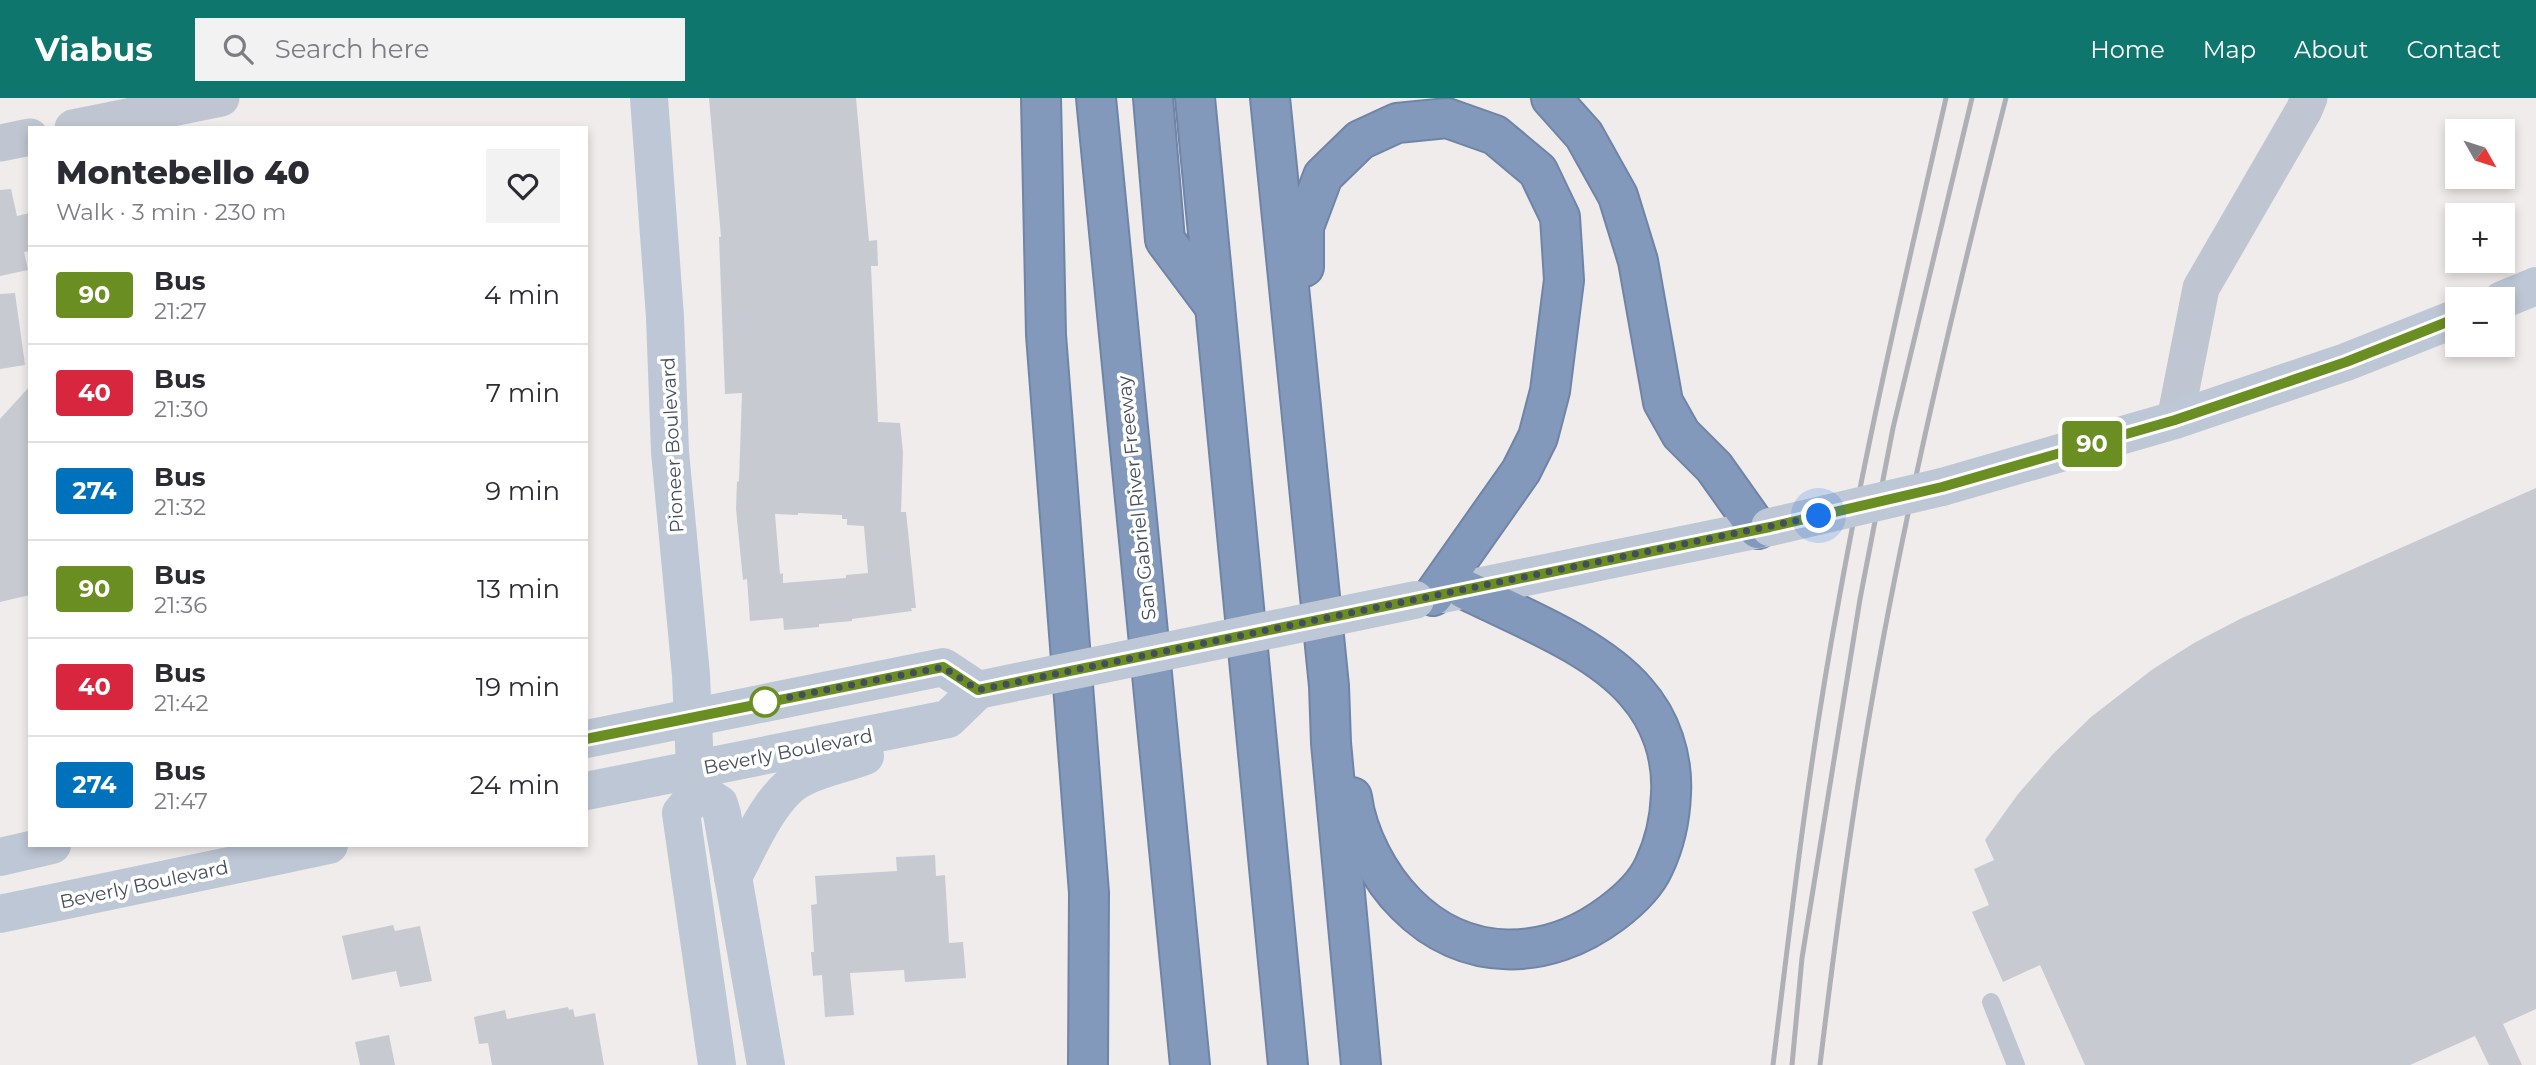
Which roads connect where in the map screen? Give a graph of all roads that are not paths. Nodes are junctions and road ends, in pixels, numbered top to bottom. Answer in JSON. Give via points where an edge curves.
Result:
{"nodes":[{"id":1,"x":221,"y":98,"type":"edge"},
{"id":2,"x":649,"y":98,"type":"edge"},
{"id":3,"x":1041,"y":98,"type":"edge"},
{"id":4,"x":1096,"y":98,"type":"edge"},
{"id":5,"x":1131,"y":98,"type":"edge"},
{"id":6,"x":1153,"y":98,"type":"edge"},
{"id":7,"x":1195,"y":98,"type":"edge"},
{"id":8,"x":1270,"y":98,"type":"edge"},
{"id":9,"x":1551,"y":98,"type":"edge"},
{"id":10,"x":2309,"y":98,"type":"edge"},
{"id":11,"x":83,"y":126,"type":"edge"},
{"id":12,"x":28,"y":136,"type":"edge"},
{"id":13,"x":0,"y":143,"type":"edge"},
{"id":14,"x":2536,"y":286,"type":"edge"},
{"id":15,"x":1116,"y":293,"type":"junction"},
{"id":16,"x":2515,"y":295,"type":"edge"},
{"id":17,"x":1215,"y":307,"type":"junction"},
{"id":18,"x":2445,"y":323,"type":"edge"},
{"id":19,"x":2175,"y":420,"type":"junction"},
{"id":20,"x":1302,"y":424,"type":"junction"},
{"id":21,"x":1764,"y":528,"type":"junction"},
{"id":22,"x":1437,"y":595,"type":"junction"},
{"id":23,"x":1329,"y":686,"type":"junction"},
{"id":24,"x":978,"y":690,"type":"junction"},
{"id":25,"x":693,"y":716,"type":"junction"},
{"id":26,"x":911,"y":727,"type":"junction"},
{"id":27,"x":588,"y":739,"type":"edge"},
{"id":28,"x":697,"y":780,"type":"junction"},
{"id":29,"x":588,"y":791,"type":"edge"},
{"id":30,"x":43,"y":847,"type":"edge"},
{"id":31,"x":310,"y":847,"type":"edge"},
{"id":32,"x":0,"y":857,"type":"edge"},
{"id":33,"x":212,"y":857,"type":"edge"},
{"id":34,"x":733,"y":877,"type":"junction"},
{"id":35,"x":0,"y":914,"type":"edge"},
{"id":36,"x":1990,"y":1002,"type":"dead end"},
{"id":37,"x":717,"y":1065,"type":"edge"},
{"id":38,"x":766,"y":1065,"type":"edge"},
{"id":39,"x":1088,"y":1065,"type":"edge"},
{"id":40,"x":1190,"y":1065,"type":"edge"},
{"id":41,"x":1288,"y":1065,"type":"edge"},
{"id":42,"x":1361,"y":1065,"type":"edge"},
{"id":43,"x":2016,"y":1065,"type":"edge"}],
"edges":[{"from":1,"to":11,"type":"street"},
{"from":2,"to":25,"type":"main road","name":"Pioneer Boulevard","via":[[670,452]]},
{"from":3,"to":39,"type":"highway","via":[[1046,335],[1088,894]]},
{"from":4,"to":15,"type":"highway","name":"San Gabriel River Freeway"},
{"from":5,"to":15,"type":"highway","via":[[1147,246]]},
{"from":6,"to":17,"type":"highway","via":[[1165,240]]},
{"from":7,"to":17,"type":"highway"},
{"from":8,"to":20,"type":"highway"},
{"from":9,"to":21,"type":"highway","via":[[1584,135],[1618,196],[1638,261],[1663,402],[1681,434]]},
{"from":10,"to":19,"type":"street","via":[[2201,288]]},
{"from":12,"to":13,"type":"street"},
{"from":14,"to":16,"type":"main road"},
{"from":15,"to":40,"type":"highway","name":"San Gabriel River Freeway"},
{"from":17,"to":41,"type":"highway"},
{"from":18,"to":19,"type":"main road"},
{"from":19,"to":21,"type":"main road","bridge":true,"via":[[1942,487]]},
{"from":20,"to":22,"type":"highway","via":[[1304,227],[1323,176],[1360,140],[1396,123],[1447,118],[1495,135],[1538,171],[1560,217],[1564,280],[1550,391],[1538,437],[1521,471]]},
{"from":20,"to":23,"type":"highway"},
{"from":21,"to":22,"type":"main road"},
{"from":22,"to":23,"type":"highway","via":[[1573,643],[1608,665],[1636,692],[1658,724],[1672,770],[1670,820],[1653,868],[1627,902],[1560,943],[1518,951],[1464,943],[1420,918],[1390,888],[1369,850],[1354,811],[1346,740]]},
{"from":22,"to":24,"type":"main road","bridge":true},
{"from":23,"to":42,"type":"highway"},
{"from":24,"to":25,"type":"main road","via":[[943,667]]},
{"from":24,"to":26,"type":"main road","name":"Beverly Boulevard","via":[[948,719]]},
{"from":25,"to":27,"type":"main road"},
{"from":25,"to":28,"type":"main road","name":"Pioneer Boulevard"},
{"from":26,"to":28,"type":"main road","name":"Beverly Boulevard"},
{"from":26,"to":34,"type":"main road","via":[[864,757],[801,778],[784,791]]},
{"from":28,"to":29,"type":"main road","name":"Beverly Boulevard"},
{"from":28,"to":34,"type":"main road","via":[[719,804]]},
{"from":28,"to":37,"type":"main road","via":[[681,813]]},
{"from":30,"to":32,"type":"main road"},
{"from":31,"to":33,"type":"main road","name":"Beverly Boulevard"},
{"from":33,"to":35,"type":"main road","name":"Beverly Boulevard"},
{"from":34,"to":38,"type":"main road"},
{"from":36,"to":43,"type":"lane"}]}
